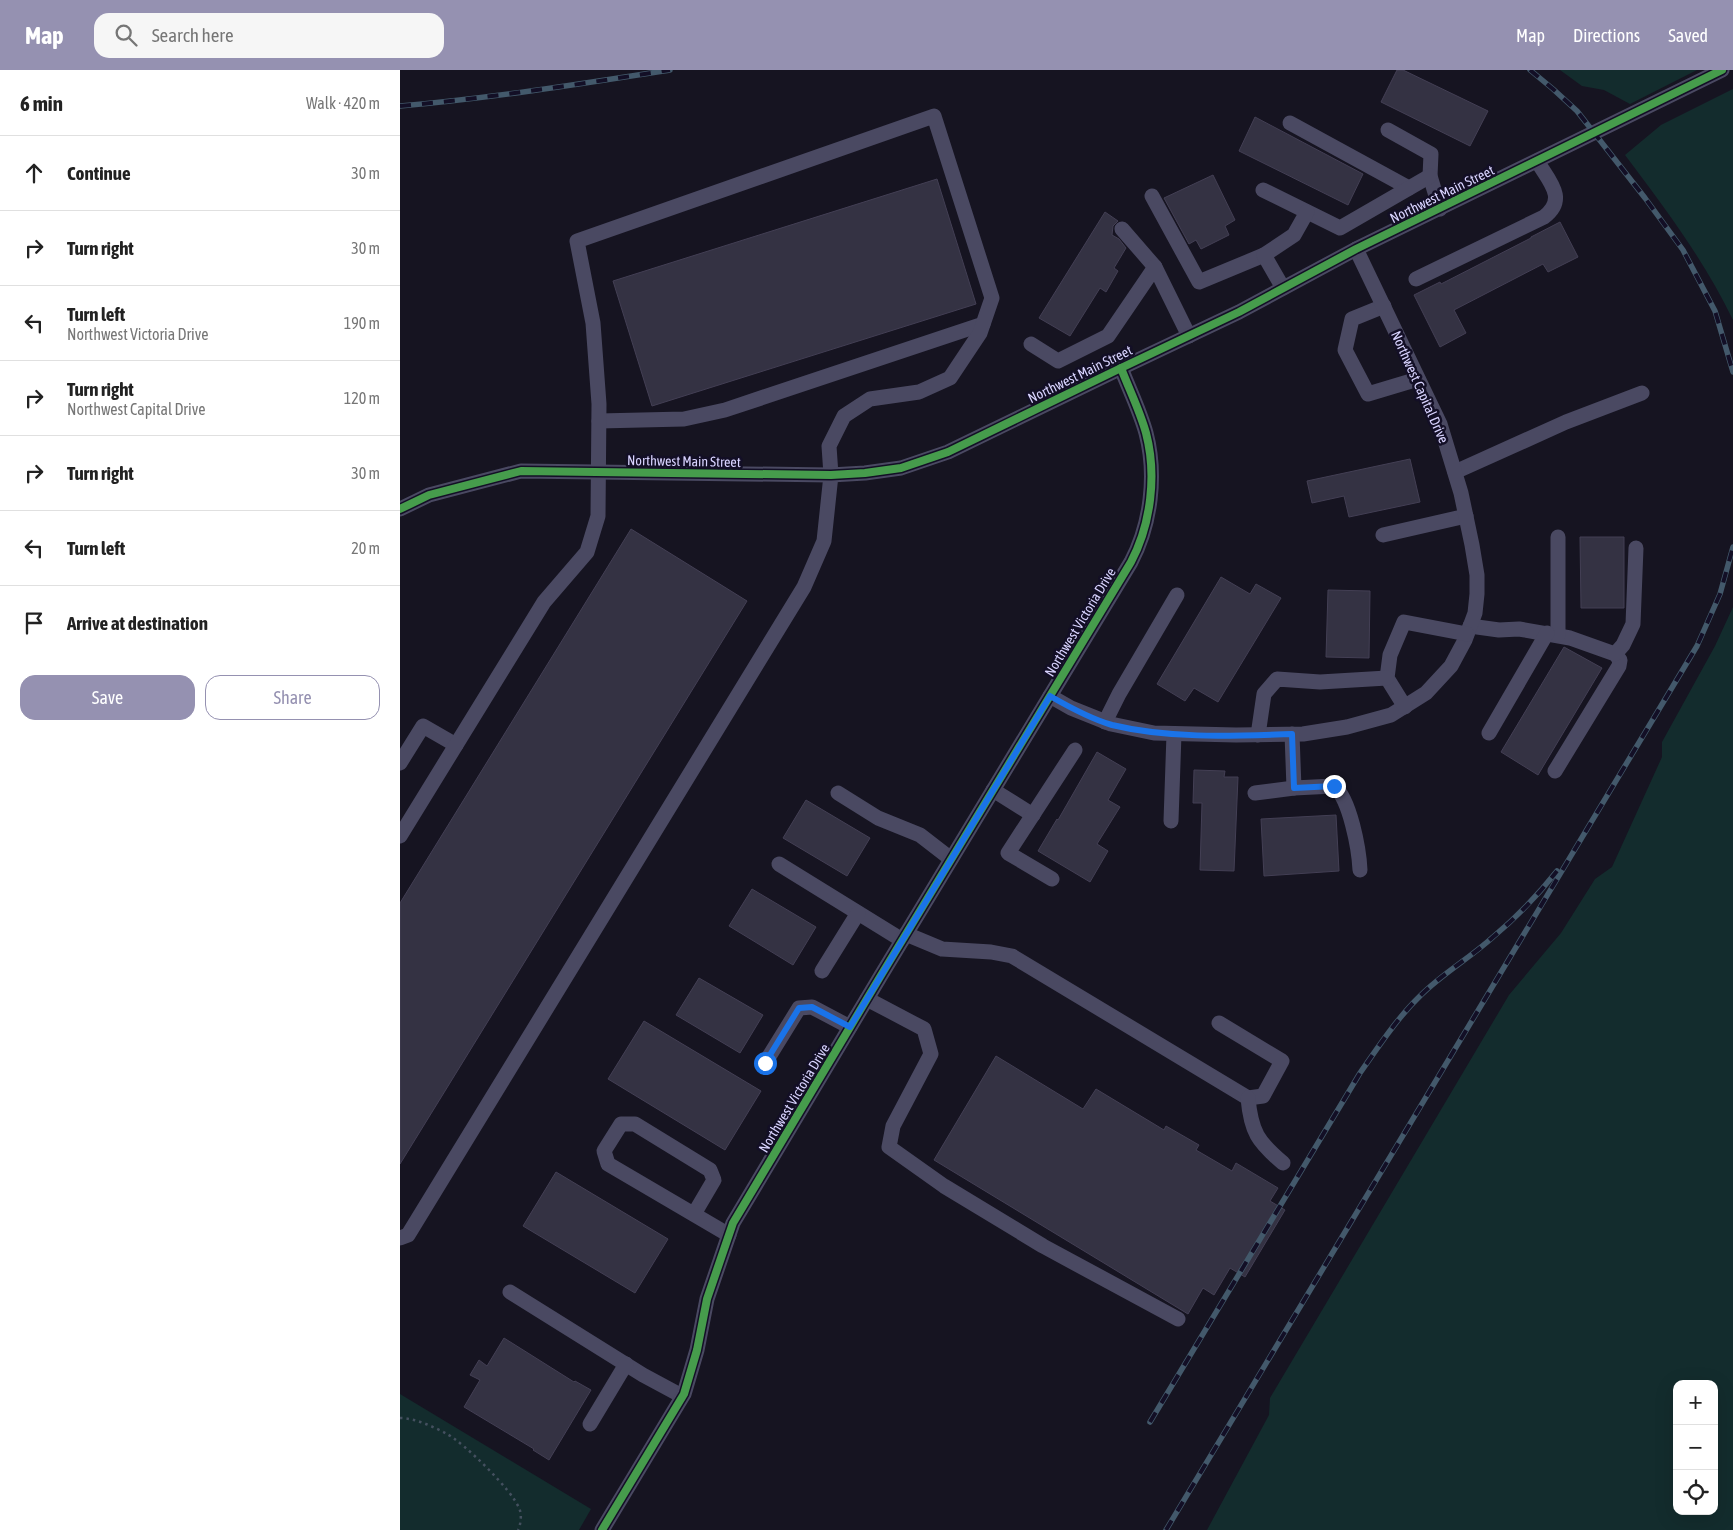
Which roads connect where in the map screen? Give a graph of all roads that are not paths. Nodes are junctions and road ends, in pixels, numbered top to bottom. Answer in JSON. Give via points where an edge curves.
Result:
{"nodes":[{"id":1,"x":1722,"y":70,"type":"edge"},
{"id":2,"x":1290,"y":123,"type":"dead end"},
{"id":3,"x":1388,"y":130,"type":"dead end"},
{"id":4,"x":1537,"y":161,"type":"junction"},
{"id":5,"x":1430,"y":176,"type":"junction"},
{"id":6,"x":1409,"y":188,"type":"junction"},
{"id":7,"x":1263,"y":190,"type":"dead end"},
{"id":8,"x":1152,"y":196,"type":"dead end"},
{"id":9,"x":1440,"y":209,"type":"junction"},
{"id":10,"x":1307,"y":212,"type":"junction"},
{"id":11,"x":1122,"y":229,"type":"dead end"},
{"id":12,"x":1356,"y":250,"type":"junction"},
{"id":13,"x":1264,"y":255,"type":"junction"},
{"id":14,"x":1155,"y":267,"type":"junction"},
{"id":15,"x":1416,"y":279,"type":"dead end"},
{"id":16,"x":1283,"y":288,"type":"junction"},
{"id":17,"x":1384,"y":306,"type":"junction"},
{"id":18,"x":983,"y":324,"type":"junction"},
{"id":19,"x":1189,"y":336,"type":"junction"},
{"id":20,"x":1031,"y":344,"type":"dead end"},
{"id":21,"x":1121,"y":368,"type":"junction"},
{"id":22,"x":1418,"y":379,"type":"junction"},
{"id":23,"x":1642,"y":394,"type":"dead end"},
{"id":24,"x":599,"y":421,"type":"junction"},
{"id":25,"x":598,"y":472,"type":"junction"},
{"id":26,"x":1455,"y":472,"type":"junction"},
{"id":27,"x":831,"y":475,"type":"junction"},
{"id":28,"x":400,"y":509,"type":"edge"},
{"id":29,"x":1466,"y":516,"type":"junction"},
{"id":30,"x":1383,"y":535,"type":"dead end"},
{"id":31,"x":1558,"y":537,"type":"dead end"},
{"id":32,"x":1636,"y":548,"type":"dead end"},
{"id":33,"x":1177,"y":595,"type":"dead end"},
{"id":34,"x":1469,"y":630,"type":"junction"},
{"id":35,"x":1552,"y":634,"type":"junction"},
{"id":36,"x":1616,"y":654,"type":"junction"},
{"id":37,"x":1387,"y":678,"type":"junction"},
{"id":38,"x":1050,"y":696,"type":"junction"},
{"id":39,"x":1404,"y":707,"type":"junction"},
{"id":40,"x":1105,"y":722,"type":"junction"},
{"id":41,"x":1489,"y":732,"type":"dead end"},
{"id":42,"x":1174,"y":734,"type":"junction"},
{"id":43,"x":1292,"y":734,"type":"junction"},
{"id":44,"x":1258,"y":735,"type":"junction"},
{"id":45,"x":456,"y":745,"type":"junction"},
{"id":46,"x":1075,"y":750,"type":"dead end"},
{"id":47,"x":400,"y":763,"type":"edge"},
{"id":48,"x":1555,"y":771,"type":"dead end"},
{"id":49,"x":1294,"y":788,"type":"junction"},
{"id":50,"x":993,"y":790,"type":"junction"},
{"id":51,"x":838,"y":793,"type":"dead end"},
{"id":52,"x":1255,"y":794,"type":"dead end"},
{"id":53,"x":1033,"y":815,"type":"junction"},
{"id":54,"x":1171,"y":821,"type":"dead end"},
{"id":55,"x":400,"y":836,"type":"edge"},
{"id":56,"x":951,"y":859,"type":"junction"},
{"id":57,"x":779,"y":864,"type":"dead end"},
{"id":58,"x":1360,"y":870,"type":"dead end"},
{"id":59,"x":1052,"y":879,"type":"dead end"},
{"id":60,"x":858,"y":913,"type":"junction"},
{"id":61,"x":904,"y":937,"type":"junction"},
{"id":62,"x":822,"y":971,"type":"dead end"},
{"id":63,"x":867,"y":999,"type":"junction"},
{"id":64,"x":1218,"y":1023,"type":"dead end"},
{"id":65,"x":850,"y":1027,"type":"junction"},
{"id":66,"x":765,"y":1063,"type":"dead end"},
{"id":67,"x":1248,"y":1098,"type":"junction"},
{"id":68,"x":1283,"y":1163,"type":"dead end"},
{"id":69,"x":694,"y":1214,"type":"junction"},
{"id":70,"x":729,"y":1235,"type":"junction"},
{"id":71,"x":400,"y":1238,"type":"edge"},
{"id":72,"x":510,"y":1292,"type":"dead end"},
{"id":73,"x":1178,"y":1319,"type":"dead end"},
{"id":74,"x":626,"y":1364,"type":"junction"},
{"id":75,"x":682,"y":1396,"type":"junction"},
{"id":76,"x":590,"y":1424,"type":"dead end"},
{"id":77,"x":602,"y":1530,"type":"edge"}],
"edges":[{"from":1,"to":4,"type":"street","name":"Northwest Main Street"},
{"from":2,"to":6,"type":"street"},
{"from":3,"to":5,"type":"street","via":[[1431,154]]},
{"from":4,"to":9,"type":"street","name":"Northwest Main Street"},
{"from":4,"to":15,"type":"street","via":[[1556,192],[1556,204],[1552,210],[1544,217]]},
{"from":5,"to":6,"type":"street"},
{"from":5,"to":9,"type":"street"},
{"from":6,"to":10,"type":"street","via":[[1340,228]]},
{"from":7,"to":10,"type":"street"},
{"from":8,"to":13,"type":"street","via":[[1199,282]]},
{"from":9,"to":12,"type":"street","name":"Northwest Main Street"},
{"from":10,"to":13,"type":"street","via":[[1294,235]]},
{"from":11,"to":14,"type":"street"},
{"from":12,"to":16,"type":"street","name":"Northwest Main Street"},
{"from":12,"to":17,"type":"street","name":"Northwest Capital Drive"},
{"from":13,"to":16,"type":"street"},
{"from":14,"to":19,"type":"street"},
{"from":14,"to":20,"type":"street","via":[[1108,336],[1058,361]]},
{"from":16,"to":19,"type":"street","name":"Northwest Main Street"},
{"from":17,"to":22,"type":"street","name":"Northwest Capital Drive"},
{"from":17,"to":22,"type":"street","via":[[1352,319],[1345,350],[1368,394]]},
{"from":18,"to":24,"type":"street","via":[[725,410],[684,419]]},
{"from":18,"to":24,"type":"street","via":[[992,298],[934,116],[577,241],[593,324]]},
{"from":18,"to":27,"type":"street","via":[[950,378],[919,392],[870,400],[844,416],[829,446]]},
{"from":19,"to":21,"type":"street","name":"Northwest Main Street"},
{"from":21,"to":27,"type":"street","name":"Northwest Main Street","via":[[948,452],[901,468]]},
{"from":21,"to":38,"type":"street","name":"Northwest Victoria Drive","via":[[1146,432],[1150,452],[1150,490],[1144,532],[1132,562]]},
{"from":22,"to":26,"type":"street","name":"Northwest Capital Drive","via":[[1442,431]]},
{"from":23,"to":26,"type":"street","via":[[1566,422]]},
{"from":24,"to":25,"type":"street"},
{"from":25,"to":27,"type":"street","name":"Northwest Main Street"},
{"from":25,"to":28,"type":"street","name":"Northwest Main Street","via":[[521,471],[429,495]]},
{"from":25,"to":45,"type":"street","via":[[598,516],[587,552],[544,602]]},
{"from":26,"to":29,"type":"street","name":"Northwest Capital Drive"},
{"from":27,"to":71,"type":"street","via":[[824,541],[804,587],[408,1235]]},
{"from":29,"to":30,"type":"street"},
{"from":29,"to":34,"type":"street","name":"Northwest Capital Drive","via":[[1477,575],[1476,604]]},
{"from":31,"to":35,"type":"street"},
{"from":32,"to":36,"type":"street","via":[[1633,624]]},
{"from":33,"to":40,"type":"street"},
{"from":34,"to":35,"type":"street","via":[[1519,629]]},
{"from":34,"to":37,"type":"street","via":[[1404,622],[1390,655]]},
{"from":34,"to":39,"type":"street","name":"Northwest Capital Drive","via":[[1439,680]]},
{"from":35,"to":36,"type":"street"},
{"from":35,"to":41,"type":"street"},
{"from":36,"to":48,"type":"street","via":[[1619,666]]},
{"from":37,"to":39,"type":"street"},
{"from":37,"to":44,"type":"street","via":[[1320,682],[1277,679],[1264,694]]},
{"from":38,"to":40,"type":"street","name":"Northwest Capital Drive"},
{"from":38,"to":50,"type":"street","name":"Northwest Victoria Drive"},
{"from":39,"to":43,"type":"street","name":"Northwest Capital Drive","via":[[1376,720],[1347,727]]},
{"from":40,"to":42,"type":"street","name":"Northwest Capital Drive"},
{"from":42,"to":44,"type":"street","name":"Northwest Capital Drive"},
{"from":42,"to":54,"type":"street"},
{"from":43,"to":44,"type":"street","name":"Northwest Capital Drive"},
{"from":43,"to":49,"type":"street"},
{"from":45,"to":47,"type":"street","via":[[423,726]]},
{"from":45,"to":55,"type":"street"},
{"from":46,"to":53,"type":"street"},
{"from":49,"to":52,"type":"street"},
{"from":49,"to":58,"type":"street","via":[[1334,786],[1340,790],[1359,852]]},
{"from":50,"to":53,"type":"street"},
{"from":50,"to":56,"type":"street","name":"Northwest Victoria Drive"},
{"from":51,"to":56,"type":"street","via":[[878,818],[920,835]]},
{"from":53,"to":59,"type":"street","via":[[1008,853]]},
{"from":56,"to":61,"type":"street","name":"Northwest Victoria Drive"},
{"from":57,"to":60,"type":"street"},
{"from":60,"to":61,"type":"street"},
{"from":60,"to":62,"type":"street"},
{"from":61,"to":63,"type":"street","name":"Northwest Victoria Drive"},
{"from":61,"to":67,"type":"street","via":[[942,949],[1012,956]]},
{"from":63,"to":65,"type":"street","name":"Northwest Victoria Drive"},
{"from":63,"to":73,"type":"street","via":[[924,1029],[931,1054],[893,1126],[889,1148],[944,1186],[1043,1246]]},
{"from":64,"to":67,"type":"street","via":[[1282,1061],[1263,1096]]},
{"from":65,"to":66,"type":"street","via":[[812,1007],[799,1008]]},
{"from":65,"to":70,"type":"street","name":"Northwest Victoria Drive"},
{"from":67,"to":68,"type":"street","via":[[1249,1117],[1258,1140]]},
{"from":69,"to":69,"type":"street","via":[[608,1164],[604,1151],[620,1124],[635,1124],[710,1170],[714,1180]]},
{"from":69,"to":70,"type":"street"},
{"from":70,"to":75,"type":"street","name":"Northwest Victoria Drive","via":[[708,1298],[697,1350]]},
{"from":72,"to":74,"type":"street"},
{"from":74,"to":75,"type":"street"},
{"from":74,"to":76,"type":"street"},
{"from":75,"to":77,"type":"street","name":"Northwest Victoria Drive"}]}
